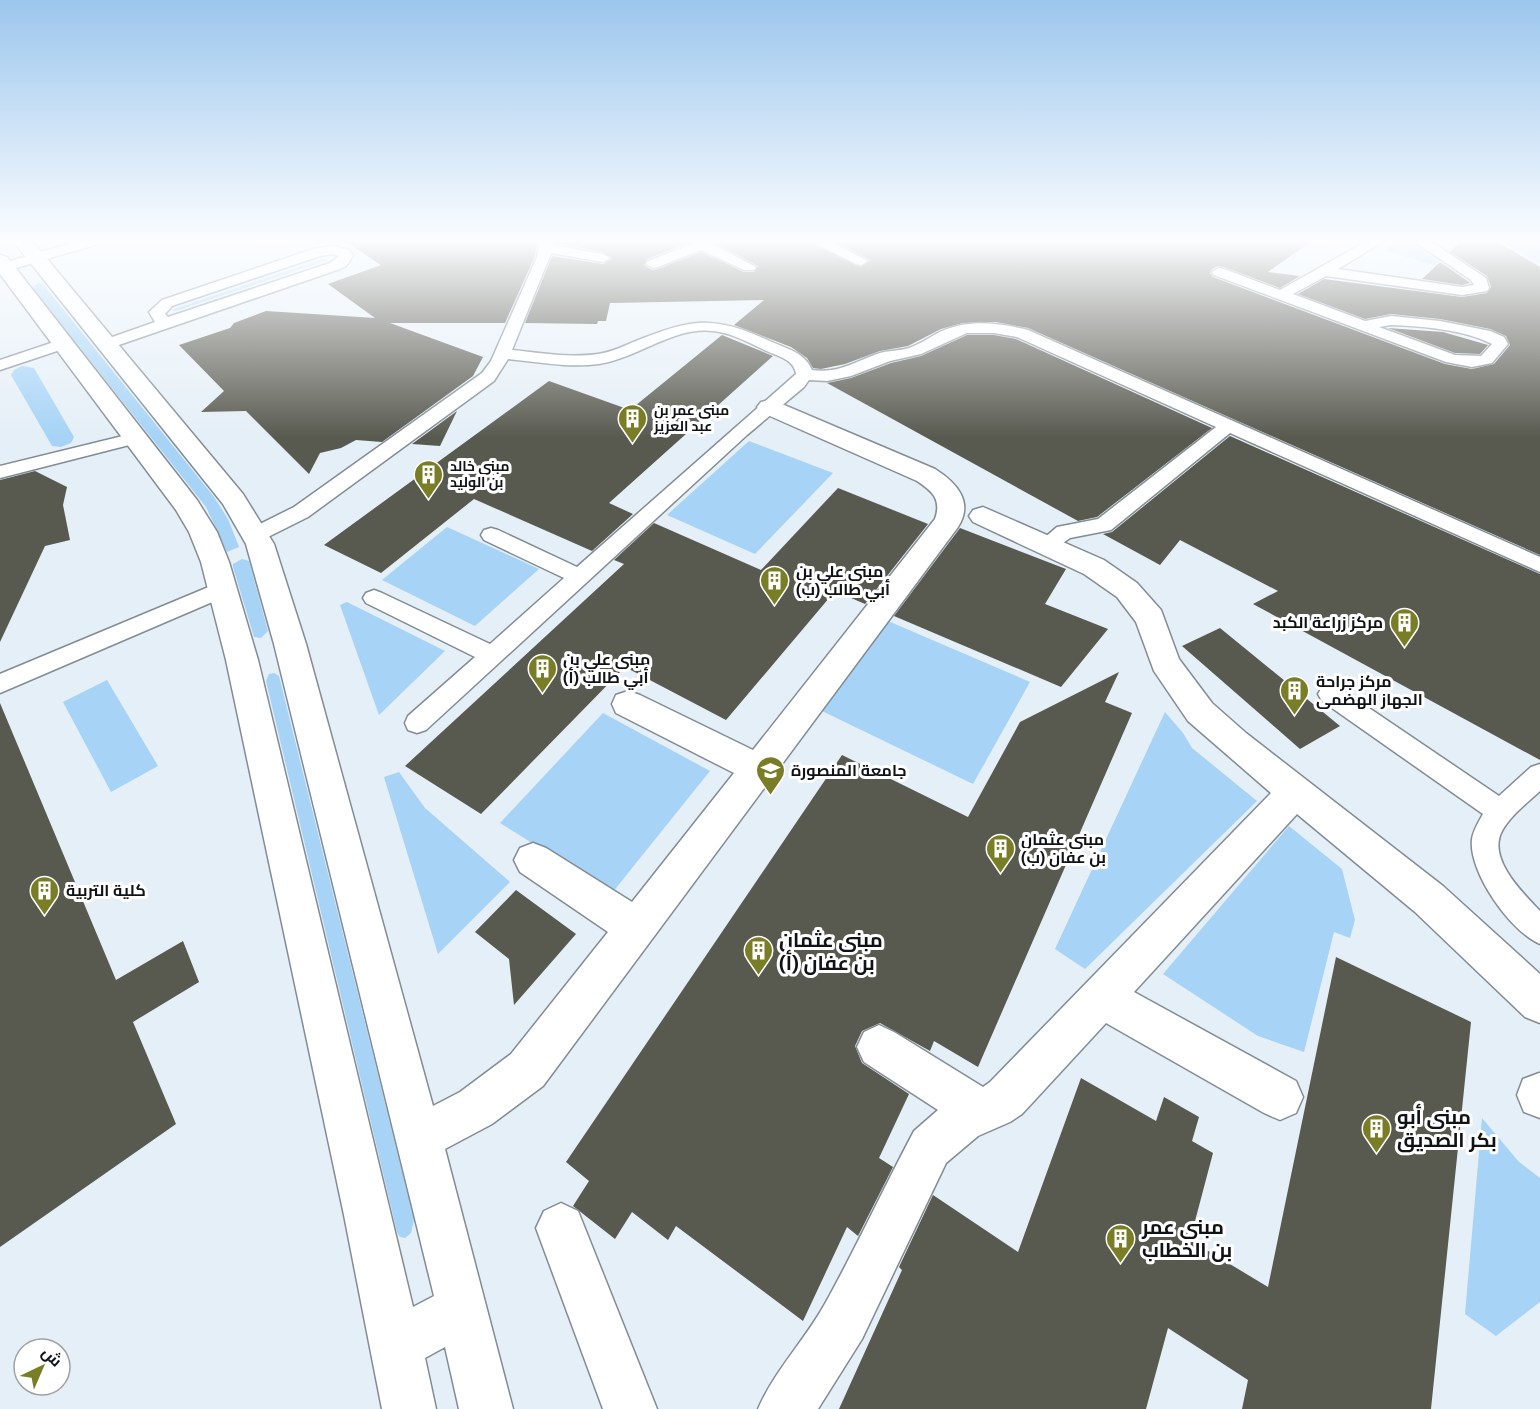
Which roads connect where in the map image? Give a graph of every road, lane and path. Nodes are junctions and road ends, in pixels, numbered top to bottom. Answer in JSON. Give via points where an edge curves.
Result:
{"nodes":[{"id":1,"x":45,"y":307,"type":"edge"},
{"id":2,"x":71,"y":307,"type":"edge"},
{"id":3,"x":163,"y":307,"type":"edge"},
{"id":4,"x":214,"y":307,"type":"edge"},
{"id":5,"x":522,"y":307,"type":"edge"},
{"id":6,"x":1313,"y":307,"type":"edge"},
{"id":7,"x":166,"y":323,"type":"junction"},
{"id":8,"x":1366,"y":326,"type":"junction"},
{"id":9,"x":63,"y":344,"type":"junction"},
{"id":10,"x":107,"y":344,"type":"junction"},
{"id":11,"x":503,"y":354,"type":"junction"},
{"id":12,"x":0,"y":365,"type":"edge"},
{"id":13,"x":804,"y":374,"type":"junction"},
{"id":14,"x":769,"y":407,"type":"junction"},
{"id":15,"x":1229,"y":425,"type":"junction"},
{"id":16,"x":135,"y":438,"type":"junction"},
{"id":17,"x":0,"y":472,"type":"edge"},
{"id":18,"x":983,"y":516,"type":"dead end"},
{"id":19,"x":255,"y":535,"type":"junction"},
{"id":20,"x":491,"y":535,"type":"dead end"},
{"id":21,"x":1046,"y":545,"type":"junction"},
{"id":22,"x":1540,"y":565,"type":"edge"},
{"id":23,"x":579,"y":576,"type":"junction"},
{"id":24,"x":224,"y":589,"type":"junction"},
{"id":25,"x":374,"y":598,"type":"dead end"},
{"id":26,"x":290,"y":644,"type":"junction"},
{"id":27,"x":492,"y":655,"type":"junction"},
{"id":28,"x":242,"y":660,"type":"junction"},
{"id":29,"x":0,"y":684,"type":"edge"},
{"id":30,"x":1330,"y":693,"type":"dead end"},
{"id":31,"x":628,"y":704,"type":"dead end"},
{"id":32,"x":417,"y":723,"type":"dead end"},
{"id":33,"x":759,"y":769,"type":"junction"},
{"id":34,"x":1540,"y":775,"type":"edge"},
{"id":35,"x":1295,"y":792,"type":"junction"},
{"id":36,"x":1502,"y":812,"type":"junction"},
{"id":37,"x":533,"y":860,"type":"dead end"},
{"id":38,"x":637,"y":928,"type":"junction"},
{"id":39,"x":1540,"y":930,"type":"edge"},
{"id":40,"x":1101,"y":997,"type":"junction"},
{"id":41,"x":1540,"y":1002,"type":"edge"},
{"id":42,"x":879,"y":1047,"type":"dead end"},
{"id":43,"x":1280,"y":1097,"type":"dead end"},
{"id":44,"x":981,"y":1112,"type":"junction"},
{"id":45,"x":418,"y":1138,"type":"junction"},
{"id":46,"x":561,"y":1228,"type":"dead end"},
{"id":47,"x":463,"y":1309,"type":"junction"},
{"id":48,"x":397,"y":1344,"type":"junction"},
{"id":49,"x":409,"y":1409,"type":"edge"},
{"id":50,"x":486,"y":1409,"type":"edge"},
{"id":51,"x":630,"y":1409,"type":"edge"},
{"id":52,"x":785,"y":1409,"type":"edge"}],
"edges":[{"from":1,"to":9,"type":"street"},
{"from":2,"to":10,"type":"street"},
{"from":3,"to":7,"type":"lane","via":[[157,312]]},
{"from":4,"to":7,"type":"lane"},
{"from":5,"to":11,"type":"lane"},
{"from":6,"to":8,"type":"lane"},
{"from":7,"to":10,"type":"lane"},
{"from":8,"to":8,"type":"lane","via":[[1462,361],[1486,360],[1500,344],[1484,334],[1399,320]]},
{"from":9,"to":12,"type":"lane"},
{"from":9,"to":16,"type":"street"},
{"from":10,"to":19,"type":"street","via":[[234,500]]},
{"from":11,"to":13,"type":"lane","via":[[599,359],[684,327],[711,325],[735,330],[790,356],[801,364]]},
{"from":11,"to":19,"type":"lane","via":[[488,377],[469,393],[301,513]]},
{"from":13,"to":14,"type":"lane"},
{"from":13,"to":15,"type":"lane","via":[[848,374],[884,357],[918,350],[957,331],[995,328],[1034,337]]},
{"from":14,"to":23,"type":"lane"},
{"from":14,"to":33,"type":"street","via":[[927,475],[951,496],[953,509],[948,522]]},
{"from":15,"to":21,"type":"lane","via":[[1104,525],[1064,532]]},
{"from":15,"to":22,"type":"lane"},
{"from":16,"to":17,"type":"lane"},
{"from":16,"to":24,"type":"street","via":[[195,519]]},
{"from":18,"to":21,"type":"street"},
{"from":19,"to":26,"type":"street"},
{"from":20,"to":23,"type":"lane"},
{"from":21,"to":35,"type":"street","via":[[1094,567],[1127,590],[1150,618],[1165,663],[1200,712]]},
{"from":23,"to":27,"type":"lane"},
{"from":24,"to":28,"type":"street"},
{"from":24,"to":29,"type":"lane"},
{"from":25,"to":27,"type":"lane"},
{"from":26,"to":28,"type":"street"},
{"from":26,"to":45,"type":"street"},
{"from":27,"to":32,"type":"lane"},
{"from":28,"to":48,"type":"street"},
{"from":30,"to":36,"type":"lane"},
{"from":31,"to":33,"type":"street"},
{"from":33,"to":38,"type":"street"},
{"from":34,"to":36,"type":"lane"},
{"from":35,"to":40,"type":"street"},
{"from":35,"to":41,"type":"street","via":[[1429,899]]},
{"from":36,"to":39,"type":"lane","via":[[1489,825],[1489,863],[1518,910]]},
{"from":37,"to":38,"type":"street"},
{"from":38,"to":45,"type":"street","via":[[527,1070],[476,1108]]},
{"from":40,"to":43,"type":"street"},
{"from":40,"to":44,"type":"street","via":[[1006,1098]]},
{"from":42,"to":44,"type":"street"},
{"from":44,"to":52,"type":"street","via":[[962,1120],[930,1147],[844,1321]]},
{"from":45,"to":47,"type":"street"},
{"from":46,"to":51,"type":"street"},
{"from":47,"to":48,"type":"street"},
{"from":47,"to":50,"type":"street"},
{"from":48,"to":49,"type":"street"}]}
